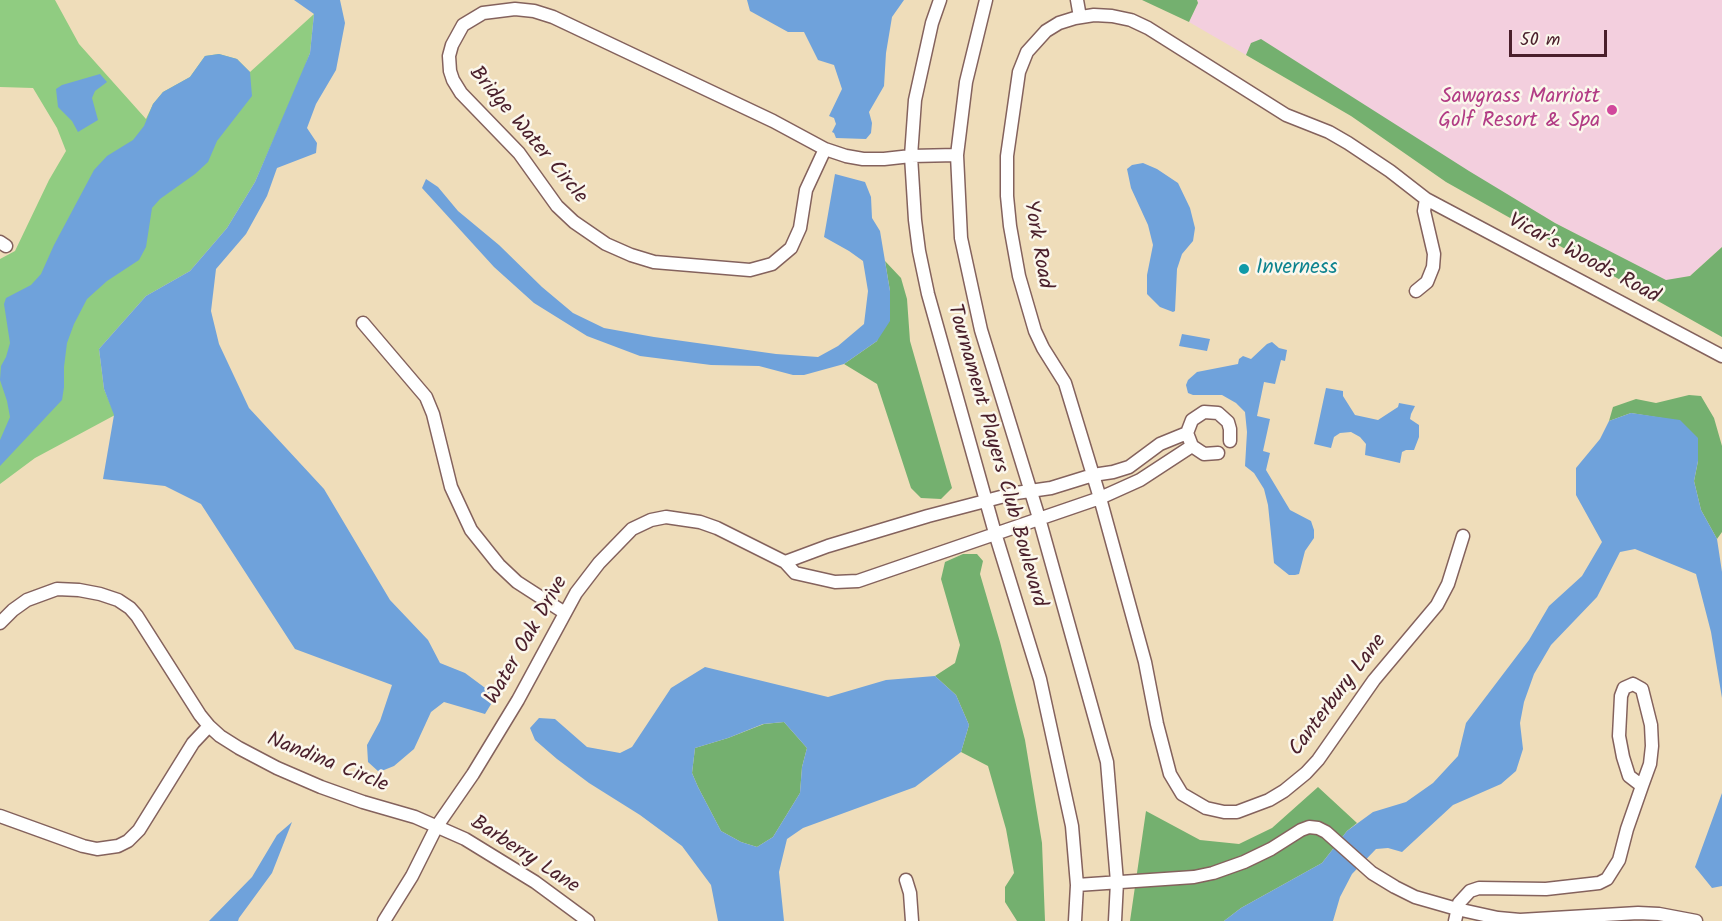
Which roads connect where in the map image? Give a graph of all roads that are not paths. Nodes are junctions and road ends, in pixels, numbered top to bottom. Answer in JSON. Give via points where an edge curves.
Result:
{"nodes":[{"id":1,"x":940,"y":0,"type":"edge"},
{"id":2,"x":987,"y":0,"type":"edge"},
{"id":3,"x":1077,"y":0,"type":"edge"},
{"id":4,"x":1080,"y":17,"type":"junction"},
{"id":5,"x":825,"y":149,"type":"junction"},
{"id":6,"x":911,"y":156,"type":"junction"},
{"id":7,"x":957,"y":156,"type":"junction"},
{"id":8,"x":1426,"y":199,"type":"junction"},
{"id":9,"x":1416,"y":291,"type":"dead end"},
{"id":10,"x":363,"y":323,"type":"dead end"},
{"id":11,"x":1722,"y":356,"type":"edge"},
{"id":12,"x":1187,"y":433,"type":"junction"},
{"id":13,"x":1230,"y":441,"type":"dead end"},
{"id":14,"x":1192,"y":446,"type":"junction"},
{"id":15,"x":1218,"y":453,"type":"dead end"},
{"id":16,"x":1093,"y":475,"type":"junction"},
{"id":17,"x":1031,"y":491,"type":"junction"},
{"id":18,"x":1100,"y":498,"type":"junction"},
{"id":19,"x":986,"y":501,"type":"junction"},
{"id":20,"x":1039,"y":518,"type":"junction"},
{"id":21,"x":995,"y":533,"type":"junction"},
{"id":22,"x":1463,"y":536,"type":"dead end"},
{"id":23,"x":785,"y":562,"type":"junction"},
{"id":24,"x":565,"y":613,"type":"junction"},
{"id":25,"x":0,"y":623,"type":"edge"},
{"id":26,"x":209,"y":726,"type":"junction"},
{"id":27,"x":1642,"y":786,"type":"junction"},
{"id":28,"x":0,"y":816,"type":"edge"},
{"id":29,"x":437,"y":826,"type":"junction"},
{"id":30,"x":906,"y":880,"type":"dead end"},
{"id":31,"x":1117,"y":882,"type":"junction"},
{"id":32,"x":1077,"y":885,"type":"junction"},
{"id":33,"x":1456,"y":915,"type":"edge"},
{"id":34,"x":384,"y":921,"type":"edge"},
{"id":35,"x":588,"y":921,"type":"edge"},
{"id":36,"x":912,"y":921,"type":"edge"},
{"id":37,"x":1075,"y":921,"type":"edge"},
{"id":38,"x":1115,"y":921,"type":"edge"},
{"id":39,"x":1696,"y":921,"type":"edge"}],
"edges":[{"from":1,"to":6,"type":"street","name":"Tournament Players Club Boulevard","via":[[915,100]]},
{"from":2,"to":7,"type":"street","name":"Tournament Players Club Boulevard","via":[[966,82]]},
{"from":3,"to":4,"type":"street"},
{"from":4,"to":8,"type":"street","name":"York Road","via":[[1113,16],[1148,28],[1286,115],[1339,137]]},
{"from":4,"to":16,"type":"street","name":"York Road","via":[[1046,31],[1021,65],[1011,116],[1007,196],[1019,276],[1032,320],[1043,348],[1065,383]]},
{"from":5,"to":5,"type":"street","name":"Bridge Water Circle","via":[[773,121],[534,11],[483,13],[463,26],[449,56],[450,71],[461,93],[519,153],[557,206],[606,244],[654,262],[750,270],[772,264],[785,255],[798,237],[806,190]]},
{"from":5,"to":6,"type":"street","name":"Bridge Water Circle","via":[[863,159]]},
{"from":6,"to":7,"type":"street","name":"Bridge Water Circle"},
{"from":6,"to":19,"type":"street","name":"Tournament Players Club Boulevard","via":[[915,220],[928,294]]},
{"from":7,"to":17,"type":"street","name":"Tournament Players Club Boulevard","via":[[961,238],[981,330]]},
{"from":8,"to":9,"type":"street","via":[[1424,211],[1434,254],[1433,267],[1427,282]]},
{"from":8,"to":11,"type":"street","name":"Vicar's Woods Road"},
{"from":10,"to":24,"type":"street","via":[[426,398],[451,487],[477,539],[517,582]]},
{"from":12,"to":13,"type":"street","via":[[1197,415],[1211,411],[1228,422]]},
{"from":12,"to":14,"type":"street"},
{"from":12,"to":16,"type":"street","via":[[1160,444],[1129,467]]},
{"from":14,"to":15,"type":"street","via":[[1203,454]]},
{"from":14,"to":18,"type":"street","name":"Water Oak Drive","via":[[1140,480]]},
{"from":16,"to":17,"type":"street"},
{"from":16,"to":18,"type":"street","name":"York Road"},
{"from":17,"to":19,"type":"street"},
{"from":17,"to":20,"type":"street","name":"Tournament Players Club Boulevard"},
{"from":18,"to":20,"type":"street","name":"Water Oak Drive"},
{"from":18,"to":22,"type":"street","name":"Canterbury Lane","via":[[1145,662],[1170,774],[1189,800],[1224,812],[1237,812],[1284,792],[1318,760],[1374,680],[1437,605]]},
{"from":19,"to":21,"type":"street","name":"Tournament Players Club Boulevard"},
{"from":19,"to":23,"type":"street","via":[[858,536]]},
{"from":20,"to":21,"type":"street","name":"Water Oak Drive"},
{"from":20,"to":31,"type":"street","name":"Tournament Players Club Boulevard","via":[[1107,762]]},
{"from":21,"to":23,"type":"street","name":"Water Oak Drive","via":[[858,581],[835,582],[795,573]]},
{"from":21,"to":32,"type":"street","name":"Tournament Players Club Boulevard","via":[[1045,700],[1072,826]]},
{"from":23,"to":24,"type":"street","name":"Water Oak Drive","via":[[700,522],[666,517],[651,520],[632,529],[598,563]]},
{"from":24,"to":29,"type":"street","name":"Water Oak Drive","via":[[512,710]]},
{"from":25,"to":26,"type":"street","name":"Nandina Circle","via":[[27,600],[57,590],[79,590],[118,600],[137,616]]},
{"from":26,"to":28,"type":"street","via":[[193,743],[139,830],[118,846],[82,846]]},
{"from":26,"to":29,"type":"street","name":"Nandina Circle","via":[[277,768]]},
{"from":27,"to":27,"type":"street","via":[[1650,764],[1652,735],[1642,689],[1633,684],[1624,688],[1620,696],[1619,736],[1629,776]]},
{"from":27,"to":33,"type":"street","via":[[1619,860],[1607,879],[1546,889],[1479,888],[1465,895]]},
{"from":29,"to":34,"type":"street","name":"Water Oak Drive"},
{"from":29,"to":35,"type":"street","name":"Barberry Lane","via":[[486,850]]},
{"from":30,"to":36,"type":"street"},
{"from":31,"to":32,"type":"street"},
{"from":31,"to":33,"type":"street","via":[[1214,873],[1271,849],[1309,827],[1326,832],[1395,888]]},
{"from":31,"to":38,"type":"street","name":"Tournament Players Club Boulevard"},
{"from":32,"to":37,"type":"street","name":"Tournament Players Club Boulevard"},
{"from":33,"to":39,"type":"street","via":[[1520,920],[1638,913]]}]}
